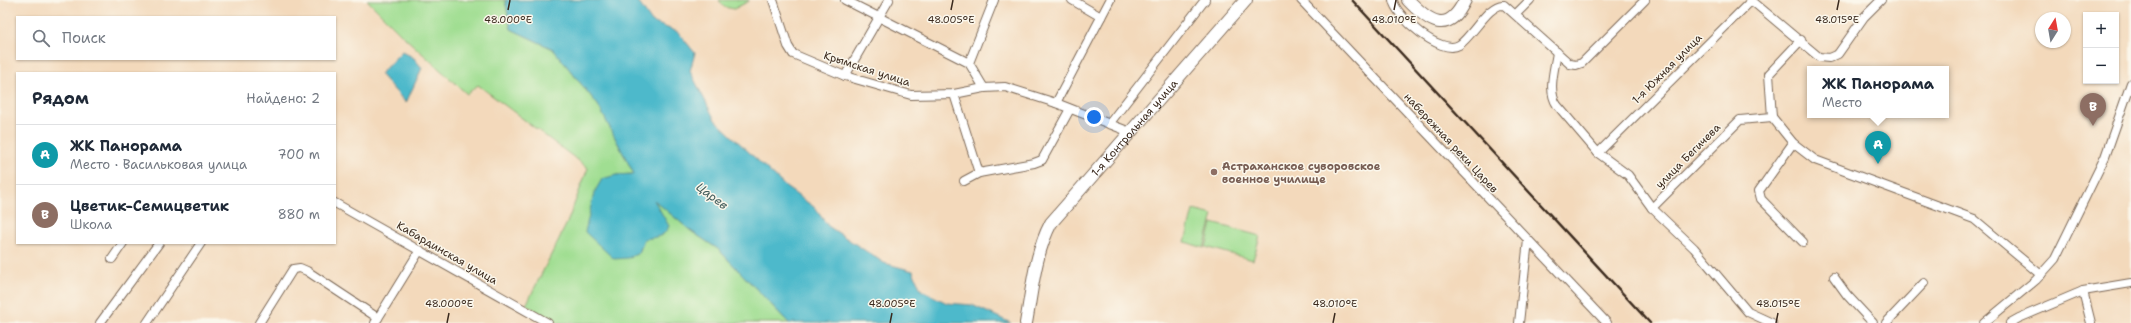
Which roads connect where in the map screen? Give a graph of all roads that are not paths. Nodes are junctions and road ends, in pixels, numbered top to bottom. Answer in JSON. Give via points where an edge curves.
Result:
{"nodes":[{"id":1,"x":773,"y":0,"type":"edge"},
{"id":2,"x":845,"y":0,"type":"edge"},
{"id":3,"x":889,"y":0,"type":"edge"},
{"id":4,"x":994,"y":0,"type":"edge"},
{"id":5,"x":1072,"y":0,"type":"edge"},
{"id":6,"x":1110,"y":0,"type":"edge"},
{"id":7,"x":1205,"y":0,"type":"edge"},
{"id":8,"x":1246,"y":0,"type":"edge"},
{"id":9,"x":1301,"y":0,"type":"edge"},
{"id":10,"x":1393,"y":0,"type":"edge"},
{"id":11,"x":1408,"y":0,"type":"edge"},
{"id":12,"x":1465,"y":0,"type":"edge"},
{"id":13,"x":1530,"y":0,"type":"edge"},
{"id":14,"x":1645,"y":0,"type":"edge"},
{"id":15,"x":1752,"y":0,"type":"edge"},
{"id":16,"x":1881,"y":0,"type":"edge"},
{"id":17,"x":1516,"y":14,"type":"junction"},
{"id":18,"x":880,"y":17,"type":"junction"},
{"id":19,"x":1101,"y":17,"type":"junction"},
{"id":20,"x":1801,"y":40,"type":"junction"},
{"id":21,"x":1557,"y":52,"type":"junction"},
{"id":22,"x":968,"y":63,"type":"junction"},
{"id":23,"x":845,"y":76,"type":"junction"},
{"id":24,"x":2131,"y":84,"type":"edge"},
{"id":25,"x":984,"y":88,"type":"junction"},
{"id":26,"x":954,"y":94,"type":"junction"},
{"id":27,"x":1056,"y":103,"type":"junction"},
{"id":28,"x":1070,"y":109,"type":"junction"},
{"id":29,"x":1772,"y":117,"type":"junction"},
{"id":30,"x":1109,"y":124,"type":"junction"},
{"id":31,"x":1130,"y":132,"type":"junction"},
{"id":32,"x":1793,"y":143,"type":"junction"},
{"id":33,"x":1598,"y":153,"type":"junction"},
{"id":34,"x":979,"y":173,"type":"junction"},
{"id":35,"x":964,"y":181,"type":"dead end"},
{"id":36,"x":336,"y":204,"type":"edge"},
{"id":37,"x":1652,"y":208,"type":"junction"},
{"id":38,"x":1528,"y":240,"type":"junction"},
{"id":39,"x":1803,"y":242,"type":"dead end"},
{"id":40,"x":123,"y":244,"type":"edge"},
{"id":41,"x":158,"y":244,"type":"edge"},
{"id":42,"x":200,"y":244,"type":"edge"},
{"id":43,"x":420,"y":250,"type":"junction"},
{"id":44,"x":112,"y":259,"type":"dead end"},
{"id":45,"x":2041,"y":275,"type":"junction"},
{"id":46,"x":1834,"y":277,"type":"dead end"},
{"id":47,"x":1924,"y":282,"type":"dead end"},
{"id":48,"x":2131,"y":283,"type":"edge"},
{"id":49,"x":2083,"y":291,"type":"junction"},
{"id":50,"x":1748,"y":312,"type":"junction"},
{"id":51,"x":376,"y":320,"type":"edge"},
{"id":52,"x":102,"y":322,"type":"edge"},
{"id":53,"x":147,"y":323,"type":"edge"},
{"id":54,"x":258,"y":323,"type":"edge"},
{"id":55,"x":548,"y":323,"type":"edge"},
{"id":56,"x":1026,"y":323,"type":"edge"},
{"id":57,"x":1519,"y":323,"type":"edge"},
{"id":58,"x":1607,"y":323,"type":"edge"},
{"id":59,"x":1757,"y":323,"type":"edge"},
{"id":60,"x":1772,"y":323,"type":"edge"},
{"id":61,"x":1873,"y":323,"type":"edge"},
{"id":62,"x":1886,"y":323,"type":"edge"},
{"id":63,"x":1984,"y":323,"type":"edge"},
{"id":64,"x":2010,"y":323,"type":"edge"},
{"id":65,"x":2091,"y":323,"type":"edge"}],
"edges":[{"from":1,"to":23,"type":"street","name":"Крымская улица","via":[[793,54]]},
{"from":2,"to":18,"type":"street"},
{"from":3,"to":18,"type":"street"},
{"from":4,"to":22,"type":"street"},
{"from":5,"to":19,"type":"street"},
{"from":6,"to":19,"type":"street"},
{"from":7,"to":30,"type":"street"},
{"from":8,"to":31,"type":"main road","name":"1-я Контрольная улица"},
{"from":9,"to":38,"type":"street","name":"набережная реки Царев"},
{"from":10,"to":17,"type":"street","via":[[1395,7],[1417,30],[1436,43],[1449,47],[1459,45],[1498,5],[1507,6]]},
{"from":11,"to":12,"type":"main road","via":[[1428,19],[1441,22],[1454,17]]},
{"from":13,"to":17,"type":"street"},
{"from":14,"to":21,"type":"street","via":[[1582,63],[1570,64]]},
{"from":15,"to":20,"type":"street"},
{"from":15,"to":33,"type":"street","name":"1-я Южная улица"},
{"from":16,"to":20,"type":"street","via":[[1864,17],[1838,54],[1829,58],[1819,57]]},
{"from":17,"to":21,"type":"street"},
{"from":18,"to":22,"type":"street"},
{"from":18,"to":23,"type":"street"},
{"from":19,"to":27,"type":"street"},
{"from":20,"to":29,"type":"street","via":[[1769,74]]},
{"from":21,"to":33,"type":"street","via":[[1553,99]]},
{"from":22,"to":25,"type":"street"},
{"from":23,"to":26,"type":"street","name":"Крымская улица","via":[[911,95]]},
{"from":24,"to":45,"type":"street","via":[[2105,157],[2055,259]]},
{"from":25,"to":26,"type":"street","name":"Крымская улица"},
{"from":25,"to":27,"type":"street","name":"Крымская улица","via":[[1005,87]]},
{"from":26,"to":34,"type":"street"},
{"from":27,"to":28,"type":"street","name":"Крымская улица"},
{"from":28,"to":30,"type":"street","name":"Крымская улица"},
{"from":28,"to":34,"type":"street","via":[[1042,160]]},
{"from":29,"to":32,"type":"street"},
{"from":29,"to":37,"type":"street","name":"улица Бегичева","via":[[1740,120]]},
{"from":30,"to":31,"type":"street","name":"Крымская улица"},
{"from":31,"to":56,"type":"main road","name":"1-я Контрольная улица","via":[[1051,223],[1037,264]]},
{"from":32,"to":39,"type":"street","via":[[1759,191],[1761,200]]},
{"from":32,"to":45,"type":"street","via":[[1815,160],[1974,219]]},
{"from":33,"to":37,"type":"street","via":[[1628,175]]},
{"from":34,"to":35,"type":"street"},
{"from":36,"to":43,"type":"street","name":"Кабардинская улица"},
{"from":37,"to":50,"type":"street","via":[[1694,248]]},
{"from":38,"to":57,"type":"street"},
{"from":38,"to":58,"type":"street","name":"набережная реки Царев"},
{"from":40,"to":44,"type":"street"},
{"from":41,"to":52,"type":"street"},
{"from":42,"to":53,"type":"street"},
{"from":43,"to":51,"type":"street"},
{"from":43,"to":55,"type":"street","name":"Кабардинская улица"},
{"from":45,"to":63,"type":"street"},
{"from":46,"to":61,"type":"street"},
{"from":47,"to":62,"type":"street"},
{"from":48,"to":49,"type":"street"},
{"from":49,"to":64,"type":"street"},
{"from":49,"to":65,"type":"street"},
{"from":50,"to":59,"type":"street"},
{"from":50,"to":60,"type":"street"},
{"from":51,"to":54,"type":"street","via":[[307,270],[300,268],[293,269]]}]}
